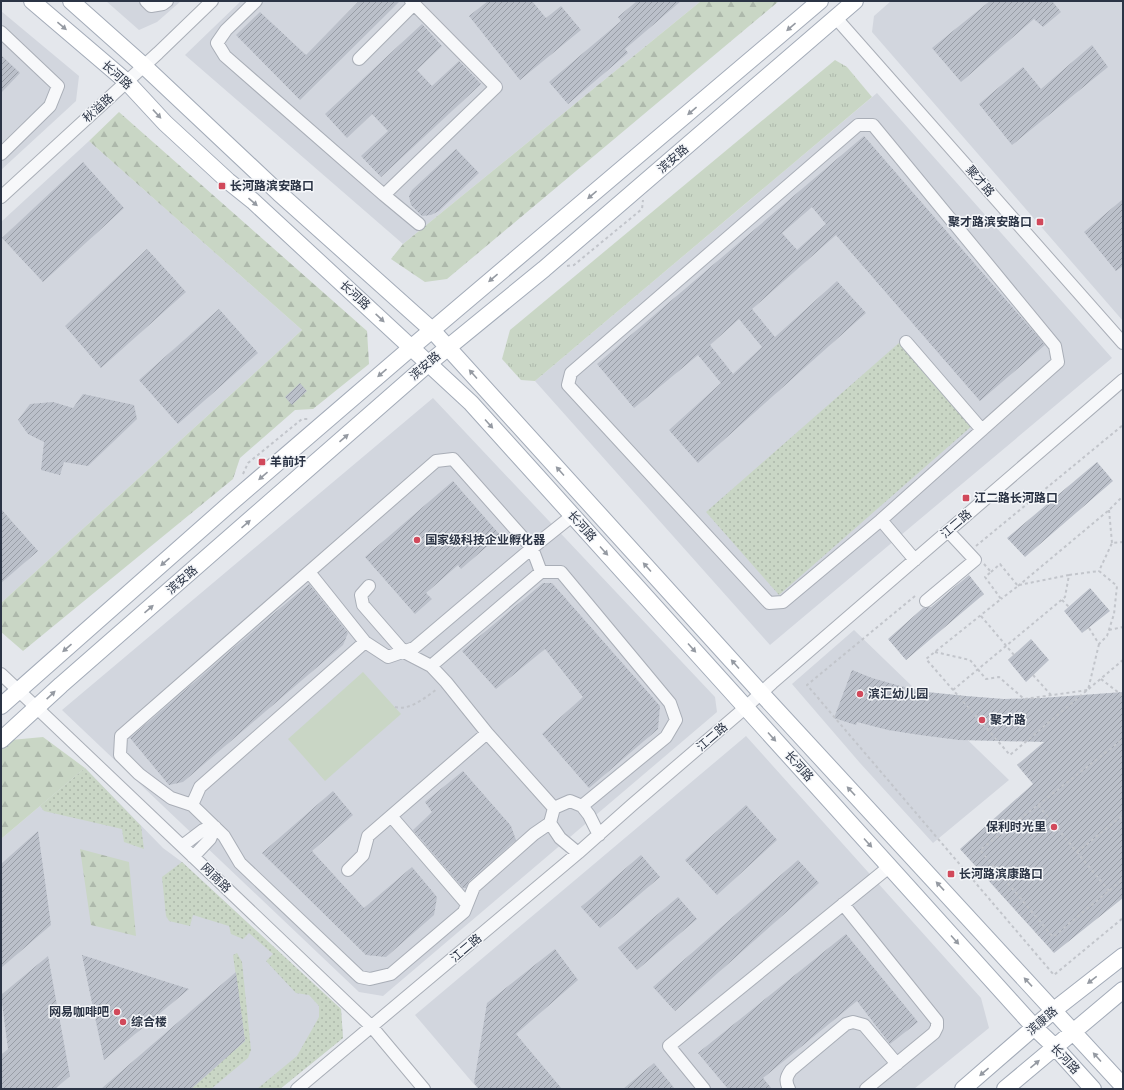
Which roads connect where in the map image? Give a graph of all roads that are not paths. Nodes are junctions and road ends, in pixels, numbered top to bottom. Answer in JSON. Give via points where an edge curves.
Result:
{"nodes":[{"id":1,"x":32,"y":1,"type":"edge"},
{"id":2,"x":71,"y":1,"type":"edge"},
{"id":3,"x":146,"y":1,"type":"edge"},
{"id":4,"x":167,"y":1,"type":"edge"},
{"id":5,"x":212,"y":1,"type":"edge"},
{"id":6,"x":256,"y":1,"type":"edge"},
{"id":7,"x":855,"y":1,"type":"edge"},
{"id":8,"x":412,"y":2,"type":"edge"},
{"id":9,"x":818,"y":2,"type":"edge"},
{"id":10,"x":836,"y":18,"type":"junction"},
{"id":11,"x":1,"y":32,"type":"edge"},
{"id":12,"x":359,"y":59,"type":"dead end"},
{"id":13,"x":144,"y":66,"type":"junction"},
{"id":14,"x":127,"y":82,"type":"junction"},
{"id":15,"x":1,"y":154,"type":"edge"},
{"id":16,"x":384,"y":195,"type":"junction"},
{"id":17,"x":1,"y":197,"type":"edge"},
{"id":18,"x":419,"y":224,"type":"dead end"},
{"id":19,"x":432,"y":330,"type":"junction"},
{"id":20,"x":906,"y":342,"type":"dead end"},
{"id":21,"x":1123,"y":343,"type":"edge"},
{"id":22,"x":448,"y":346,"type":"junction"},
{"id":23,"x":412,"y":347,"type":"junction"},
{"id":24,"x":428,"y":363,"type":"junction"},
{"id":25,"x":1123,"y":380,"type":"edge"},
{"id":26,"x":982,"y":430,"type":"junction"},
{"id":27,"x":572,"y":516,"type":"junction"},
{"id":28,"x":881,"y":520,"type":"junction"},
{"id":29,"x":948,"y":531,"type":"junction"},
{"id":30,"x":532,"y":548,"type":"junction"},
{"id":31,"x":915,"y":560,"type":"junction"},
{"id":32,"x":309,"y":572,"type":"junction"},
{"id":33,"x":541,"y":572,"type":"junction"},
{"id":34,"x":369,"y":586,"type":"dead end"},
{"id":35,"x":921,"y":598,"type":"road end"},
{"id":36,"x":365,"y":642,"type":"junction"},
{"id":37,"x":404,"y":652,"type":"junction"},
{"id":38,"x":431,"y":666,"type":"junction"},
{"id":39,"x":1,"y":674,"type":"edge"},
{"id":40,"x":18,"y":690,"type":"junction"},
{"id":41,"x":761,"y":693,"type":"junction"},
{"id":42,"x":1,"y":706,"type":"edge"},
{"id":43,"x":38,"y":708,"type":"junction"},
{"id":44,"x":745,"y":708,"type":"junction"},
{"id":45,"x":487,"y":733,"type":"junction"},
{"id":46,"x":1,"y":740,"type":"edge"},
{"id":47,"x":192,"y":805,"type":"junction"},
{"id":48,"x":582,"y":806,"type":"junction"},
{"id":49,"x":554,"y":808,"type":"junction"},
{"id":50,"x":391,"y":816,"type":"junction"},
{"id":51,"x":550,"y":823,"type":"junction"},
{"id":52,"x":215,"y":827,"type":"junction"},
{"id":53,"x":599,"y":835,"type":"junction"},
{"id":54,"x":182,"y":846,"type":"junction"},
{"id":55,"x":578,"y":853,"type":"junction"},
{"id":56,"x":193,"y":856,"type":"junction"},
{"id":57,"x":889,"y":866,"type":"junction"},
{"id":58,"x":348,"y":870,"type":"dead end"},
{"id":59,"x":467,"y":904,"type":"junction"},
{"id":60,"x":843,"y":904,"type":"junction"},
{"id":61,"x":1123,"y":956,"type":"edge"},
{"id":62,"x":1123,"y":990,"type":"edge"},
{"id":63,"x":1054,"y":1010,"type":"junction"},
{"id":64,"x":372,"y":1027,"type":"junction"},
{"id":65,"x":1035,"y":1028,"type":"junction"},
{"id":66,"x":1073,"y":1030,"type":"junction"},
{"id":67,"x":1055,"y":1047,"type":"junction"},
{"id":68,"x":897,"y":1064,"type":"junction"},
{"id":69,"x":1123,"y":1086,"type":"edge"},
{"id":70,"x":296,"y":1089,"type":"edge"},
{"id":71,"x":424,"y":1089,"type":"edge"},
{"id":72,"x":704,"y":1089,"type":"edge"},
{"id":73,"x":789,"y":1089,"type":"edge"},
{"id":74,"x":866,"y":1089,"type":"edge"},
{"id":75,"x":964,"y":1089,"type":"edge"},
{"id":76,"x":1005,"y":1089,"type":"edge"},
{"id":77,"x":1093,"y":1089,"type":"edge"}],
"edges":[{"from":1,"to":14,"type":"main road","name":"长河路","one_way":true},
{"from":2,"to":13,"type":"main road","name":"长河路"},
{"from":3,"to":4,"type":"street","via":[[151,6]]},
{"from":5,"to":13,"type":"street","name":"秋溢路"},
{"from":6,"to":16,"type":"street","via":[[226,30],[217,43],[225,56]]},
{"from":7,"to":10,"type":"main road","name":"滨安路"},
{"from":8,"to":12,"type":"street"},
{"from":8,"to":16,"type":"street","via":[[496,87]]},
{"from":9,"to":19,"type":"main road","name":"滨安路","one_way":true},
{"from":10,"to":21,"type":"street","name":"聚才路"},
{"from":10,"to":22,"type":"main road","name":"滨安路","via":[[544,269]]},
{"from":11,"to":15,"type":"street","via":[[58,86],[50,106]]},
{"from":13,"to":14,"type":"street","name":"秋溢路"},
{"from":13,"to":19,"type":"main road","name":"长河路","via":[[279,193]]},
{"from":14,"to":17,"type":"street","name":"秋溢路"},
{"from":14,"to":23,"type":"main road","name":"长河路","one_way":true,"via":[[165,123]]},
{"from":16,"to":18,"type":"street"},
{"from":19,"to":22,"type":"main road","name":"长河路"},
{"from":19,"to":23,"type":"main road","name":"滨安路"},
{"from":20,"to":26,"type":"street"},
{"from":22,"to":24,"type":"main road","name":"滨安路"},
{"from":41,"to":22,"type":"main road","name":"长河路","one_way":true},
{"from":23,"to":24,"type":"main road","name":"长河路"},
{"from":23,"to":40,"type":"main road","name":"滨安路","one_way":true},
{"from":24,"to":27,"type":"main road","name":"长河路","one_way":true,"via":[[471,403]]},
{"from":43,"to":24,"type":"main road","name":"滨安路","one_way":true},
{"from":25,"to":29,"type":"street","name":"江二路"},
{"from":26,"to":28,"type":"street"},
{"from":26,"to":28,"type":"street","via":[[1058,362],[1055,346],[873,125],[858,125],[571,373],[568,385],[769,603],[783,602]]},
{"from":27,"to":30,"type":"street"},
{"from":27,"to":44,"type":"main road","name":"长河路","one_way":true},
{"from":28,"to":31,"type":"street"},
{"from":29,"to":31,"type":"street","name":"江二路"},
{"from":29,"to":35,"type":"street","via":[[975,560]]},
{"from":30,"to":32,"type":"street","via":[[453,459],[436,461]]},
{"from":30,"to":33,"type":"street"},
{"from":30,"to":37,"type":"street","via":[[414,648]]},
{"from":31,"to":41,"type":"street","name":"江二路"},
{"from":32,"to":36,"type":"street"},
{"from":32,"to":47,"type":"street","via":[[121,736],[120,755],[139,774],[171,798]]},
{"from":33,"to":38,"type":"street"},
{"from":33,"to":48,"type":"street","via":[[561,572],[670,703],[676,720],[666,737]]},
{"from":34,"to":37,"type":"street","via":[[361,596],[363,605]]},
{"from":36,"to":37,"type":"street","via":[[388,657]]},
{"from":36,"to":47,"type":"street","via":[[200,787]]},
{"from":37,"to":38,"type":"street"},
{"from":38,"to":45,"type":"street"},
{"from":39,"to":40,"type":"street","name":"网商路"},
{"from":40,"to":42,"type":"main road","name":"滨安路"},
{"from":40,"to":43,"type":"street","name":"网商路"},
{"from":41,"to":44,"type":"street","name":"江二路"},
{"from":63,"to":41,"type":"main road","name":"长河路","one_way":true},
{"from":43,"to":46,"type":"main road","name":"滨安路"},
{"from":43,"to":54,"type":"street","name":"网商路"},
{"from":44,"to":53,"type":"street","name":"江二路"},
{"from":44,"to":57,"type":"main road","name":"长河路","one_way":true},
{"from":45,"to":49,"type":"street"},
{"from":45,"to":50,"type":"street"},
{"from":47,"to":52,"type":"street"},
{"from":48,"to":49,"type":"street","via":[[570,801]]},
{"from":48,"to":53,"type":"street"},
{"from":49,"to":51,"type":"street"},
{"from":50,"to":58,"type":"street","via":[[368,836],[363,855]]},
{"from":50,"to":59,"type":"street"},
{"from":51,"to":55,"type":"street","via":[[560,838]]},
{"from":51,"to":59,"type":"street","via":[[474,887]]},
{"from":52,"to":54,"type":"street","via":[[203,830]]},
{"from":52,"to":56,"type":"street","via":[[210,839]]},
{"from":52,"to":59,"type":"street","via":[[224,836],[240,863],[360,977],[370,979],[391,974],[464,912]]},
{"from":53,"to":55,"type":"street","name":"江二路"},
{"from":54,"to":56,"type":"street","name":"网商路"},
{"from":55,"to":64,"type":"street","name":"江二路"},
{"from":56,"to":64,"type":"street","name":"网商路"},
{"from":57,"to":60,"type":"street"},
{"from":57,"to":65,"type":"main road","name":"长河路","one_way":true},
{"from":60,"to":68,"type":"street","via":[[937,1021],[934,1033]]},
{"from":60,"to":72,"type":"street","via":[[669,1046]]},
{"from":61,"to":63,"type":"main road","name":"滨康路","one_way":true},
{"from":62,"to":66,"type":"main road"},
{"from":63,"to":65,"type":"main road","name":"滨康路"},
{"from":63,"to":66,"type":"main road","name":"长河路"},
{"from":64,"to":70,"type":"street","name":"江二路"},
{"from":64,"to":71,"type":"street","name":"网商路"},
{"from":65,"to":67,"type":"main road","name":"长河路"},
{"from":65,"to":75,"type":"main road","name":"滨康路","one_way":true},
{"from":66,"to":67,"type":"main road"},
{"from":69,"to":66,"type":"main road","name":"长河路","one_way":true},
{"from":76,"to":67,"type":"main road","one_way":true},
{"from":67,"to":77,"type":"main road","name":"长河路"},
{"from":68,"to":73,"type":"street","via":[[864,1025],[853,1022],[846,1024],[791,1070],[786,1083]]},
{"from":68,"to":74,"type":"street"}]}
